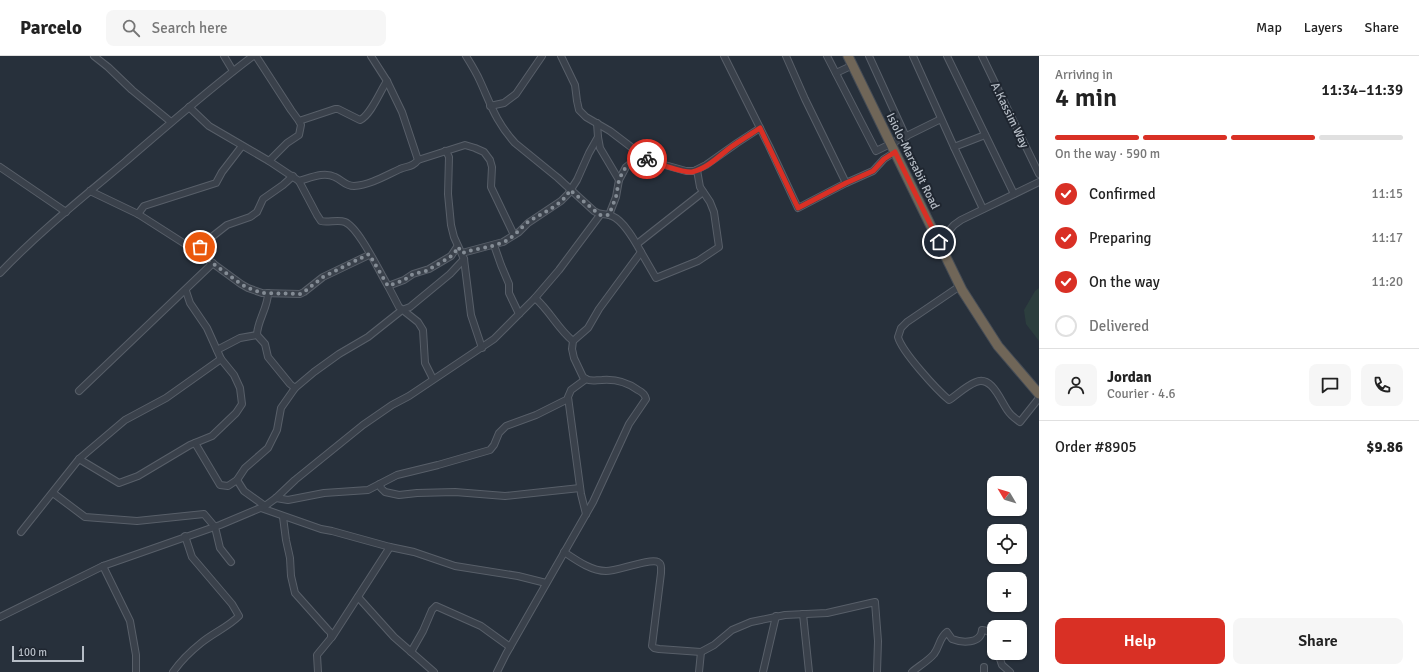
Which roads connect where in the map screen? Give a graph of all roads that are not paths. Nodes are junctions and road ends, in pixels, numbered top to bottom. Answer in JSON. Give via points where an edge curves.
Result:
{"nodes":[{"id":1,"x":94,"y":56,"type":"edge"},
{"id":2,"x":224,"y":56,"type":"edge"},
{"id":3,"x":255,"y":56,"type":"edge"},
{"id":4,"x":371,"y":56,"type":"edge"},
{"id":5,"x":466,"y":56,"type":"edge"},
{"id":6,"x":542,"y":56,"type":"edge"},
{"id":7,"x":561,"y":56,"type":"edge"},
{"id":8,"x":724,"y":56,"type":"edge"},
{"id":9,"x":786,"y":56,"type":"edge"},
{"id":10,"x":827,"y":56,"type":"edge"},
{"id":11,"x":869,"y":56,"type":"edge"},
{"id":12,"x":913,"y":56,"type":"edge"},
{"id":13,"x":947,"y":56,"type":"edge"},
{"id":14,"x":982,"y":56,"type":"edge"},
{"id":15,"x":851,"y":59,"type":"edge"},
{"id":16,"x":233,"y":71,"type":"junction"},
{"id":17,"x":836,"y":73,"type":"junction"},
{"id":18,"x":387,"y":81,"type":"junction"},
{"id":19,"x":490,"y":106,"type":"junction"},
{"id":20,"x":189,"y":107,"type":"junction"},
{"id":21,"x":941,"y":120,"type":"junction"},
{"id":22,"x":299,"y":121,"type":"junction"},
{"id":23,"x":171,"y":122,"type":"junction"},
{"id":24,"x":597,"y":123,"type":"junction"},
{"id":25,"x":760,"y":128,"type":"junction"},
{"id":26,"x":985,"y":135,"type":"junction"},
{"id":27,"x":906,"y":136,"type":"junction"},
{"id":28,"x":598,"y":137,"type":"junction"},
{"id":29,"x":242,"y":146,"type":"junction"},
{"id":30,"x":954,"y":147,"type":"junction"},
{"id":31,"x":893,"y":148,"type":"junction"},
{"id":32,"x":445,"y":151,"type":"junction"},
{"id":33,"x":641,"y":155,"type":"junction"},
{"id":34,"x":418,"y":160,"type":"junction"},
{"id":35,"x":269,"y":161,"type":"junction"},
{"id":36,"x":0,"y":167,"type":"edge"},
{"id":37,"x":697,"y":170,"type":"junction"},
{"id":38,"x":1039,"y":174,"type":"edge"},
{"id":39,"x":293,"y":176,"type":"junction"},
{"id":40,"x":619,"y":180,"type":"junction"},
{"id":41,"x":299,"y":181,"type":"junction"},
{"id":42,"x":1039,"y":182,"type":"edge"},
{"id":43,"x":846,"y":183,"type":"junction"},
{"id":44,"x":570,"y":190,"type":"junction"},
{"id":45,"x":90,"y":191,"type":"junction"},
{"id":46,"x":703,"y":192,"type":"junction"},
{"id":47,"x":1014,"y":194,"type":"junction"},
{"id":48,"x":984,"y":209,"type":"junction"},
{"id":49,"x":66,"y":212,"type":"junction"},
{"id":50,"x":138,"y":214,"type":"junction"},
{"id":51,"x":600,"y":215,"type":"junction"},
{"id":52,"x":609,"y":215,"type":"junction"},
{"id":53,"x":514,"y":235,"type":"junction"},
{"id":54,"x":939,"y":242,"type":"junction"},
{"id":55,"x":637,"y":244,"type":"junction"},
{"id":56,"x":494,"y":245,"type":"junction"},
{"id":57,"x":458,"y":247,"type":"junction"},
{"id":58,"x":196,"y":251,"type":"junction"},
{"id":59,"x":641,"y":252,"type":"junction"},
{"id":60,"x":369,"y":254,"type":"junction"},
{"id":61,"x":463,"y":256,"type":"junction"},
{"id":62,"x":213,"y":263,"type":"junction"},
{"id":63,"x":0,"y":273,"type":"edge"},
{"id":64,"x":388,"y":286,"type":"junction"},
{"id":65,"x":960,"y":286,"type":"junction"},
{"id":66,"x":186,"y":290,"type":"junction"},
{"id":67,"x":268,"y":294,"type":"junction"},
{"id":68,"x":535,"y":298,"type":"junction"},
{"id":69,"x":402,"y":310,"type":"junction"},
{"id":70,"x":519,"y":314,"type":"junction"},
{"id":71,"x":257,"y":335,"type":"junction"},
{"id":72,"x":573,"y":342,"type":"junction"},
{"id":73,"x":482,"y":348,"type":"junction"},
{"id":74,"x":217,"y":350,"type":"junction"},
{"id":75,"x":221,"y":359,"type":"junction"},
{"id":76,"x":433,"y":379,"type":"junction"},
{"id":77,"x":586,"y":379,"type":"junction"},
{"id":78,"x":295,"y":388,"type":"junction"},
{"id":79,"x":79,"y":390,"type":"dead end"},
{"id":80,"x":1039,"y":394,"type":"edge"},
{"id":81,"x":568,"y":398,"type":"junction"},
{"id":82,"x":1039,"y":398,"type":"edge"},
{"id":83,"x":195,"y":443,"type":"junction"},
{"id":84,"x":79,"y":459,"type":"junction"},
{"id":85,"x":236,"y":480,"type":"junction"},
{"id":86,"x":380,"y":484,"type":"junction"},
{"id":87,"x":580,"y":488,"type":"junction"},
{"id":88,"x":53,"y":493,"type":"junction"},
{"id":89,"x":276,"y":498,"type":"junction"},
{"id":90,"x":263,"y":507,"type":"junction"},
{"id":91,"x":586,"y":514,"type":"junction"},
{"id":92,"x":283,"y":517,"type":"junction"},
{"id":93,"x":215,"y":526,"type":"junction"},
{"id":94,"x":21,"y":532,"type":"dead end"},
{"id":95,"x":185,"y":536,"type":"junction"},
{"id":96,"x":390,"y":547,"type":"junction"},
{"id":97,"x":564,"y":552,"type":"junction"},
{"id":98,"x":231,"y":562,"type":"dead end"},
{"id":99,"x":103,"y":566,"type":"junction"},
{"id":100,"x":546,"y":583,"type":"junction"},
{"id":101,"x":358,"y":597,"type":"junction"},
{"id":102,"x":803,"y":614,"type":"junction"},
{"id":103,"x":776,"y":616,"type":"junction"},
{"id":104,"x":0,"y":617,"type":"edge"},
{"id":105,"x":987,"y":630,"type":"edge"},
{"id":106,"x":332,"y":636,"type":"junction"},
{"id":107,"x":510,"y":647,"type":"junction"},
{"id":108,"x":411,"y":652,"type":"junction"},
{"id":109,"x":701,"y":652,"type":"junction"},
{"id":110,"x":1001,"y":660,"type":"edge"},
{"id":111,"x":136,"y":672,"type":"edge"},
{"id":112,"x":173,"y":672,"type":"edge"},
{"id":113,"x":318,"y":672,"type":"edge"},
{"id":114,"x":434,"y":672,"type":"edge"},
{"id":115,"x":497,"y":672,"type":"edge"},
{"id":116,"x":699,"y":672,"type":"edge"},
{"id":117,"x":764,"y":672,"type":"edge"},
{"id":118,"x":809,"y":672,"type":"edge"},
{"id":119,"x":877,"y":672,"type":"edge"},
{"id":120,"x":912,"y":672,"type":"edge"},
{"id":121,"x":1010,"y":672,"type":"edge"}],
"edges":[{"from":1,"to":23,"type":"street"},
{"from":2,"to":16,"type":"street"},
{"from":3,"to":16,"type":"street"},
{"from":3,"to":22,"type":"street"},
{"from":4,"to":18,"type":"street"},
{"from":5,"to":19,"type":"street","via":[[480,80]]},
{"from":6,"to":19,"type":"street","via":[[516,94],[504,103]]},
{"from":7,"to":24,"type":"street","via":[[575,85],[580,110]]},
{"from":8,"to":25,"type":"street"},
{"from":9,"to":43,"type":"street"},
{"from":10,"to":17,"type":"street"},
{"from":11,"to":27,"type":"street"},
{"from":12,"to":21,"type":"street"},
{"from":13,"to":26,"type":"street"},
{"from":14,"to":38,"type":"street","name":"A.Kassim Way"},
{"from":15,"to":17,"type":"street"},
{"from":15,"to":31,"type":"highway","name":"Isiolo-Marsabit Road"},
{"from":16,"to":20,"type":"street"},
{"from":17,"to":31,"type":"street","via":[[876,151]]},
{"from":18,"to":22,"type":"street","via":[[368,112],[360,120],[335,109]]},
{"from":18,"to":34,"type":"street","via":[[402,112]]},
{"from":19,"to":44,"type":"street","via":[[512,140]]},
{"from":20,"to":23,"type":"street"},
{"from":20,"to":29,"type":"street","via":[[209,126]]},
{"from":21,"to":27,"type":"street"},
{"from":21,"to":30,"type":"street"},
{"from":22,"to":35,"type":"street","via":[[299,135]]},
{"from":23,"to":45,"type":"street"},
{"from":24,"to":28,"type":"street"},
{"from":24,"to":33,"type":"street"},
{"from":25,"to":37,"type":"street"},
{"from":25,"to":43,"type":"street","via":[[798,208]]},
{"from":26,"to":30,"type":"street"},
{"from":26,"to":47,"type":"street"},
{"from":27,"to":31,"type":"street"},
{"from":28,"to":40,"type":"street","via":[[600,148]]},
{"from":28,"to":44,"type":"street"},
{"from":29,"to":35,"type":"street"},
{"from":29,"to":50,"type":"street","via":[[216,183],[144,206]]},
{"from":30,"to":48,"type":"street"},
{"from":31,"to":43,"type":"street","via":[[873,171]]},
{"from":31,"to":54,"type":"highway","name":"Isiolo-Marsabit Road"},
{"from":32,"to":34,"type":"street"},
{"from":32,"to":53,"type":"street","via":[[465,145],[486,154],[492,167],[491,187]]},
{"from":32,"to":57,"type":"street","via":[[449,157],[448,194],[451,226]]},
{"from":33,"to":37,"type":"street","via":[[654,162],[686,171]]},
{"from":33,"to":40,"type":"street","via":[[626,167]]},
{"from":34,"to":41,"type":"street","via":[[414,165],[386,177],[359,185],[348,185],[328,174]]},
{"from":35,"to":39,"type":"street"},
{"from":36,"to":49,"type":"street"},
{"from":37,"to":46,"type":"street"},
{"from":39,"to":41,"type":"street"},
{"from":39,"to":58,"type":"street","via":[[263,199],[257,212],[227,225]]},
{"from":40,"to":52,"type":"street"},
{"from":41,"to":60,"type":"street","via":[[321,221],[346,222],[362,240]]},
{"from":42,"to":47,"type":"street"},
{"from":44,"to":51,"type":"street"},
{"from":44,"to":53,"type":"street","via":[[561,201]]},
{"from":45,"to":49,"type":"street"},
{"from":45,"to":50,"type":"street"},
{"from":46,"to":55,"type":"street"},
{"from":46,"to":59,"type":"street","via":[[714,212],[719,247],[698,261],[656,278]]},
{"from":47,"to":48,"type":"street"},
{"from":48,"to":54,"type":"street","via":[[958,222]]},
{"from":49,"to":63,"type":"street"},
{"from":50,"to":58,"type":"street"},
{"from":51,"to":52,"type":"street"},
{"from":51,"to":68,"type":"street"},
{"from":52,"to":55,"type":"street","via":[[622,225]]},
{"from":53,"to":56,"type":"street"},
{"from":54,"to":65,"type":"highway","name":"Isiolo-Marsabit Road"},
{"from":55,"to":59,"type":"street"},
{"from":56,"to":61,"type":"street"},
{"from":56,"to":70,"type":"street","via":[[509,284],[509,293]]},
{"from":57,"to":61,"type":"street"},
{"from":57,"to":64,"type":"street","via":[[454,254],[426,271]]},
{"from":58,"to":62,"type":"street"},
{"from":59,"to":72,"type":"street","via":[[588,328]]},
{"from":60,"to":64,"type":"street"},
{"from":60,"to":67,"type":"street","via":[[323,277],[304,292]]},
{"from":61,"to":69,"type":"street","via":[[446,278],[410,307]]},
{"from":61,"to":73,"type":"street","via":[[471,315]]},
{"from":62,"to":66,"type":"street"},
{"from":62,"to":67,"type":"street","via":[[248,288]]},
{"from":64,"to":69,"type":"street"},
{"from":65,"to":80,"type":"highway","name":"Isiolo-Marsabit Road","via":[[998,346]]},
{"from":65,"to":82,"type":"street","via":[[901,328],[898,337],[906,352],[949,400],[975,382],[981,381],[994,388],[1008,411],[1020,422]]},
{"from":66,"to":74,"type":"street","via":[[190,303],[207,328]]},
{"from":66,"to":79,"type":"street"},
{"from":67,"to":71,"type":"street"},
{"from":68,"to":70,"type":"street"},
{"from":68,"to":72,"type":"street"},
{"from":69,"to":76,"type":"street","via":[[418,322],[423,330],[425,363]]},
{"from":69,"to":78,"type":"street"},
{"from":70,"to":73,"type":"street"},
{"from":71,"to":74,"type":"street","via":[[240,338]]},
{"from":71,"to":78,"type":"street","via":[[265,344],[268,357]]},
{"from":72,"to":77,"type":"street","via":[[574,358]]},
{"from":73,"to":76,"type":"street"},
{"from":74,"to":75,"type":"street"},
{"from":75,"to":83,"type":"street","via":[[234,375],[240,388],[242,404],[212,436]]},
{"from":75,"to":84,"type":"street","via":[[166,398],[125,420]]},
{"from":76,"to":89,"type":"street","via":[[363,425],[294,480]]},
{"from":77,"to":81,"type":"street","via":[[568,393]]},
{"from":77,"to":91,"type":"street","via":[[623,382],[646,398],[624,432]]},
{"from":78,"to":85,"type":"street","via":[[281,408],[277,430],[268,448],[245,468]]},
{"from":81,"to":86,"type":"street","via":[[536,415],[506,426],[490,450],[397,475]]},
{"from":81,"to":87,"type":"street"},
{"from":83,"to":84,"type":"street","via":[[138,476],[119,483]]},
{"from":83,"to":85,"type":"street","via":[[220,485],[228,486]]},
{"from":84,"to":88,"type":"street"},
{"from":85,"to":90,"type":"street","via":[[244,491]]},
{"from":86,"to":87,"type":"street","via":[[385,492],[399,495],[455,492],[505,496]]},
{"from":86,"to":89,"type":"street","via":[[368,490],[324,493],[288,500]]},
{"from":87,"to":91,"type":"street"},
{"from":88,"to":93,"type":"street","via":[[85,517],[136,521],[204,514]]},
{"from":88,"to":94,"type":"street"},
{"from":89,"to":90,"type":"street"},
{"from":90,"to":92,"type":"street"},
{"from":90,"to":93,"type":"street"},
{"from":91,"to":97,"type":"street"},
{"from":92,"to":96,"type":"street"},
{"from":92,"to":106,"type":"street","via":[[295,593]]},
{"from":93,"to":95,"type":"street"},
{"from":93,"to":98,"type":"street","via":[[220,548]]},
{"from":95,"to":99,"type":"street"},
{"from":95,"to":112,"type":"street","via":[[192,557],[232,604],[239,616],[201,643]]},
{"from":96,"to":100,"type":"street","via":[[455,566]]},
{"from":96,"to":101,"type":"street"},
{"from":97,"to":100,"type":"street"},
{"from":97,"to":109,"type":"street","via":[[585,565],[606,571],[659,562],[661,573],[652,646],[659,649]]},
{"from":99,"to":104,"type":"street"},
{"from":99,"to":111,"type":"street","via":[[130,621]]},
{"from":100,"to":107,"type":"street"},
{"from":101,"to":106,"type":"street"},
{"from":101,"to":108,"type":"street"},
{"from":102,"to":103,"type":"street"},
{"from":102,"to":118,"type":"street"},
{"from":102,"to":119,"type":"street","via":[[826,613],[875,602]]},
{"from":103,"to":109,"type":"street","via":[[737,627]]},
{"from":103,"to":117,"type":"street"},
{"from":105,"to":120,"type":"street","via":[[982,630],[982,635],[978,639],[968,641],[952,639],[947,632],[940,639],[932,656]]},
{"from":106,"to":113,"type":"street","via":[[317,655]]},
{"from":107,"to":108,"type":"street","via":[[481,626],[436,606]]},
{"from":107,"to":115,"type":"street"},
{"from":108,"to":114,"type":"street"},
{"from":109,"to":116,"type":"street"},
{"from":110,"to":121,"type":"street"}]}
